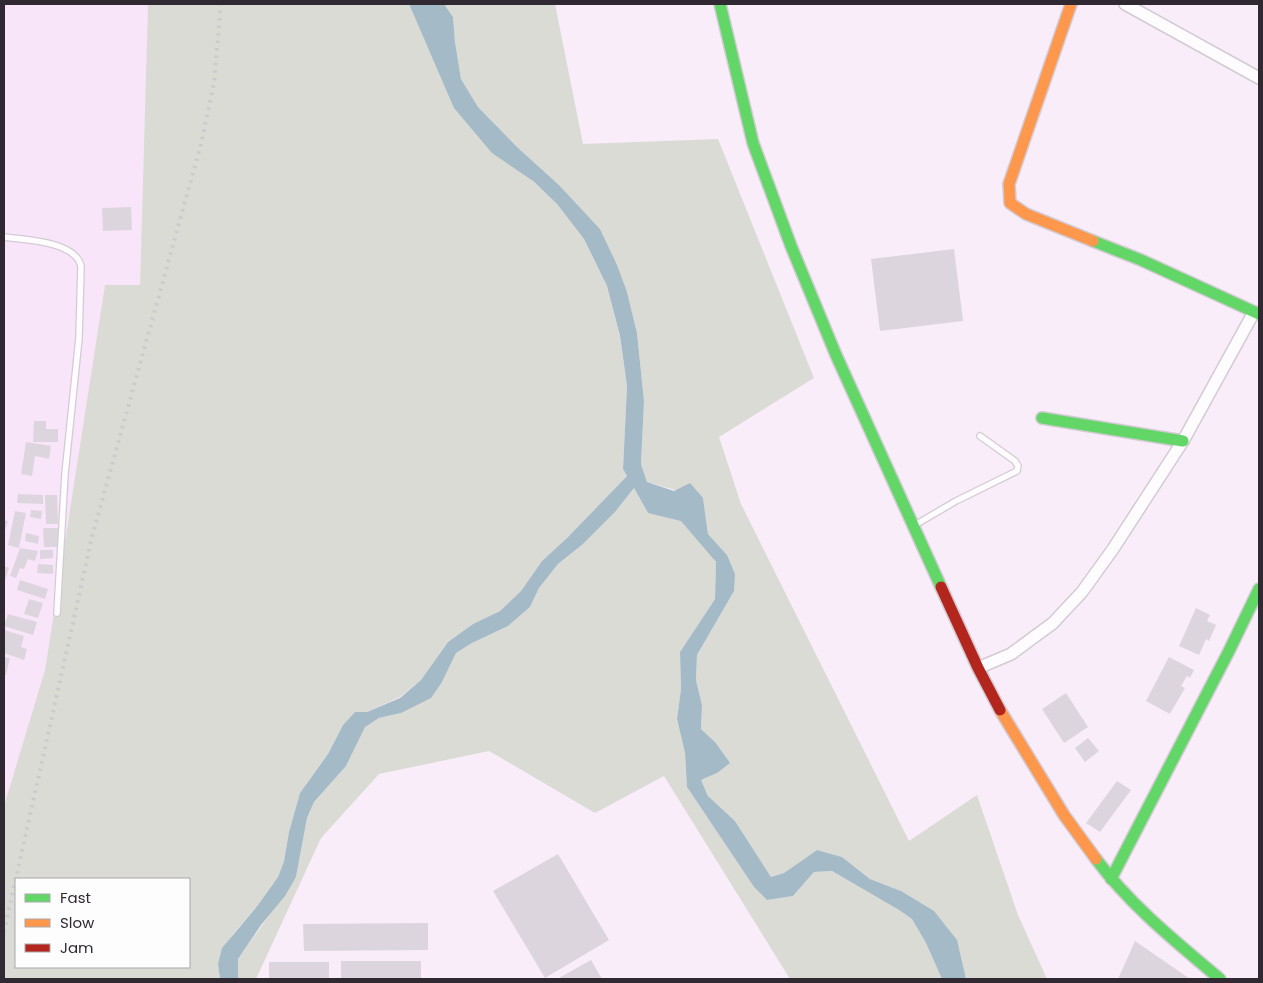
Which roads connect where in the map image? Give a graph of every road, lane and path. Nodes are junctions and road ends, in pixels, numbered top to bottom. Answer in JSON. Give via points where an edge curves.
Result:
{"nodes":[{"id":1,"x":720,"y":4,"type":"edge"},
{"id":2,"x":1071,"y":4,"type":"edge"},
{"id":3,"x":1125,"y":4,"type":"edge"},
{"id":4,"x":1259,"y":78,"type":"edge"},
{"id":5,"x":4,"y":236,"type":"edge"},
{"id":6,"x":1257,"y":313,"type":"edge"},
{"id":7,"x":1042,"y":418,"type":"dead end"},
{"id":8,"x":980,"y":436,"type":"dead end"},
{"id":9,"x":1183,"y":441,"type":"junction"},
{"id":10,"x":913,"y":526,"type":"junction"},
{"id":11,"x":1259,"y":589,"type":"edge"},
{"id":12,"x":57,"y":613,"type":"dead end"},
{"id":13,"x":978,"y":668,"type":"junction"},
{"id":14,"x":1111,"y":879,"type":"junction"},
{"id":15,"x":1220,"y":979,"type":"edge"}],
"edges":[{"from":1,"to":10,"type":"street","via":[[753,143],[787,237]]},
{"from":2,"to":6,"type":"street","via":[[1009,184],[1010,203],[1026,214],[1141,260]]},
{"from":3,"to":4,"type":"street"},
{"from":5,"to":12,"type":"lane","via":[[61,246],[76,255],[81,266]]},
{"from":6,"to":9,"type":"street"},
{"from":7,"to":9,"type":"street"},
{"from":8,"to":10,"type":"lane","via":[[1015,461],[1017,471],[956,500]]},
{"from":9,"to":13,"type":"street","via":[[1082,592],[1054,623],[1011,654]]},
{"from":10,"to":13,"type":"street"},
{"from":11,"to":14,"type":"street"},
{"from":13,"to":14,"type":"street","via":[[1059,807]]},
{"from":14,"to":15,"type":"street","via":[[1166,934]]}]}
